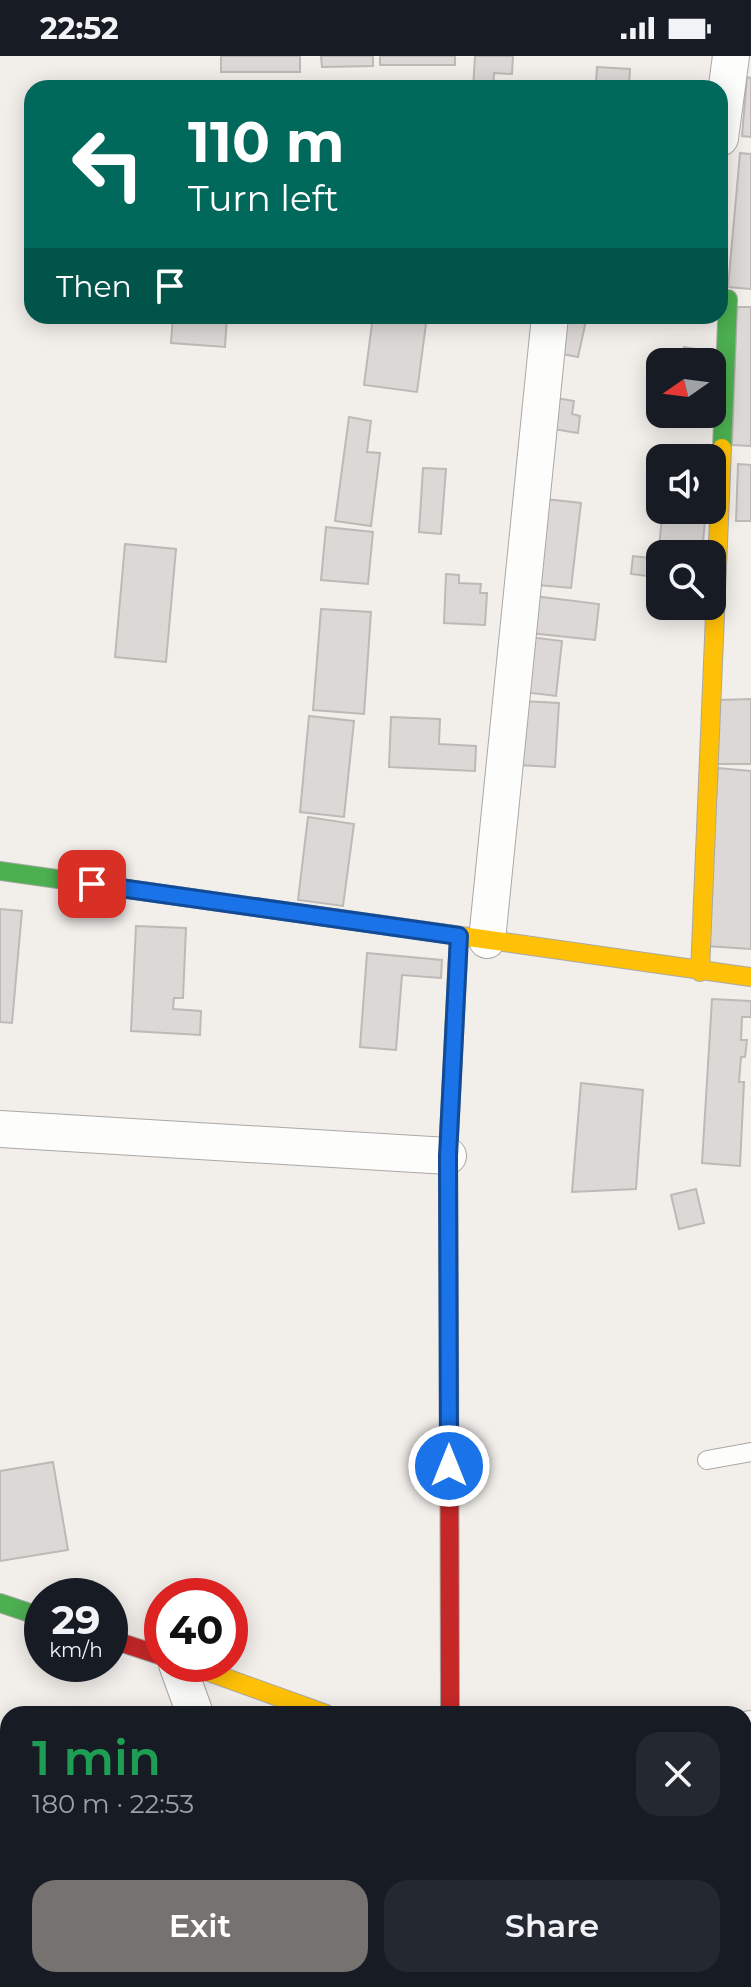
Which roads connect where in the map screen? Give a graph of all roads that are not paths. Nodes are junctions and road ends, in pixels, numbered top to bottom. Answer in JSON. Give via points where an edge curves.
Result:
{"nodes":[{"id":1,"x":731,"y":56,"type":"edge"},
{"id":2,"x":728,"y":80,"type":"edge"},
{"id":3,"x":733,"y":299,"type":"edge"},
{"id":4,"x":549,"y":324,"type":"edge"},
{"id":5,"x":0,"y":871,"type":"edge"},
{"id":6,"x":473,"y":938,"type":"junction"},
{"id":7,"x":700,"y":972,"type":"junction"},
{"id":8,"x":751,"y":977,"type":"edge"},
{"id":9,"x":0,"y":1129,"type":"edge"},
{"id":10,"x":448,"y":1156,"type":"junction"},
{"id":11,"x":751,"y":1452,"type":"edge"},
{"id":12,"x":707,"y":1460,"type":"dead end"},
{"id":13,"x":0,"y":1603,"type":"edge"},
{"id":14,"x":24,"y":1611,"type":"edge"},
{"id":15,"x":183,"y":1682,"type":"edge"},
{"id":16,"x":237,"y":1682,"type":"edge"},
{"id":17,"x":192,"y":1706,"type":"edge"},
{"id":18,"x":304,"y":1706,"type":"edge"},
{"id":19,"x":450,"y":1706,"type":"edge"}],
"edges":[{"from":1,"to":2,"type":"street"},
{"from":3,"to":7,"type":"street"},
{"from":4,"to":6,"type":"street"},
{"from":5,"to":6,"type":"street"},
{"from":6,"to":7,"type":"street"},
{"from":6,"to":10,"type":"street"},
{"from":7,"to":8,"type":"street"},
{"from":9,"to":10,"type":"street"},
{"from":10,"to":19,"type":"street"},
{"from":11,"to":12,"type":"lane"},
{"from":13,"to":14,"type":"street"},
{"from":15,"to":17,"type":"street"},
{"from":16,"to":18,"type":"street"}]}
